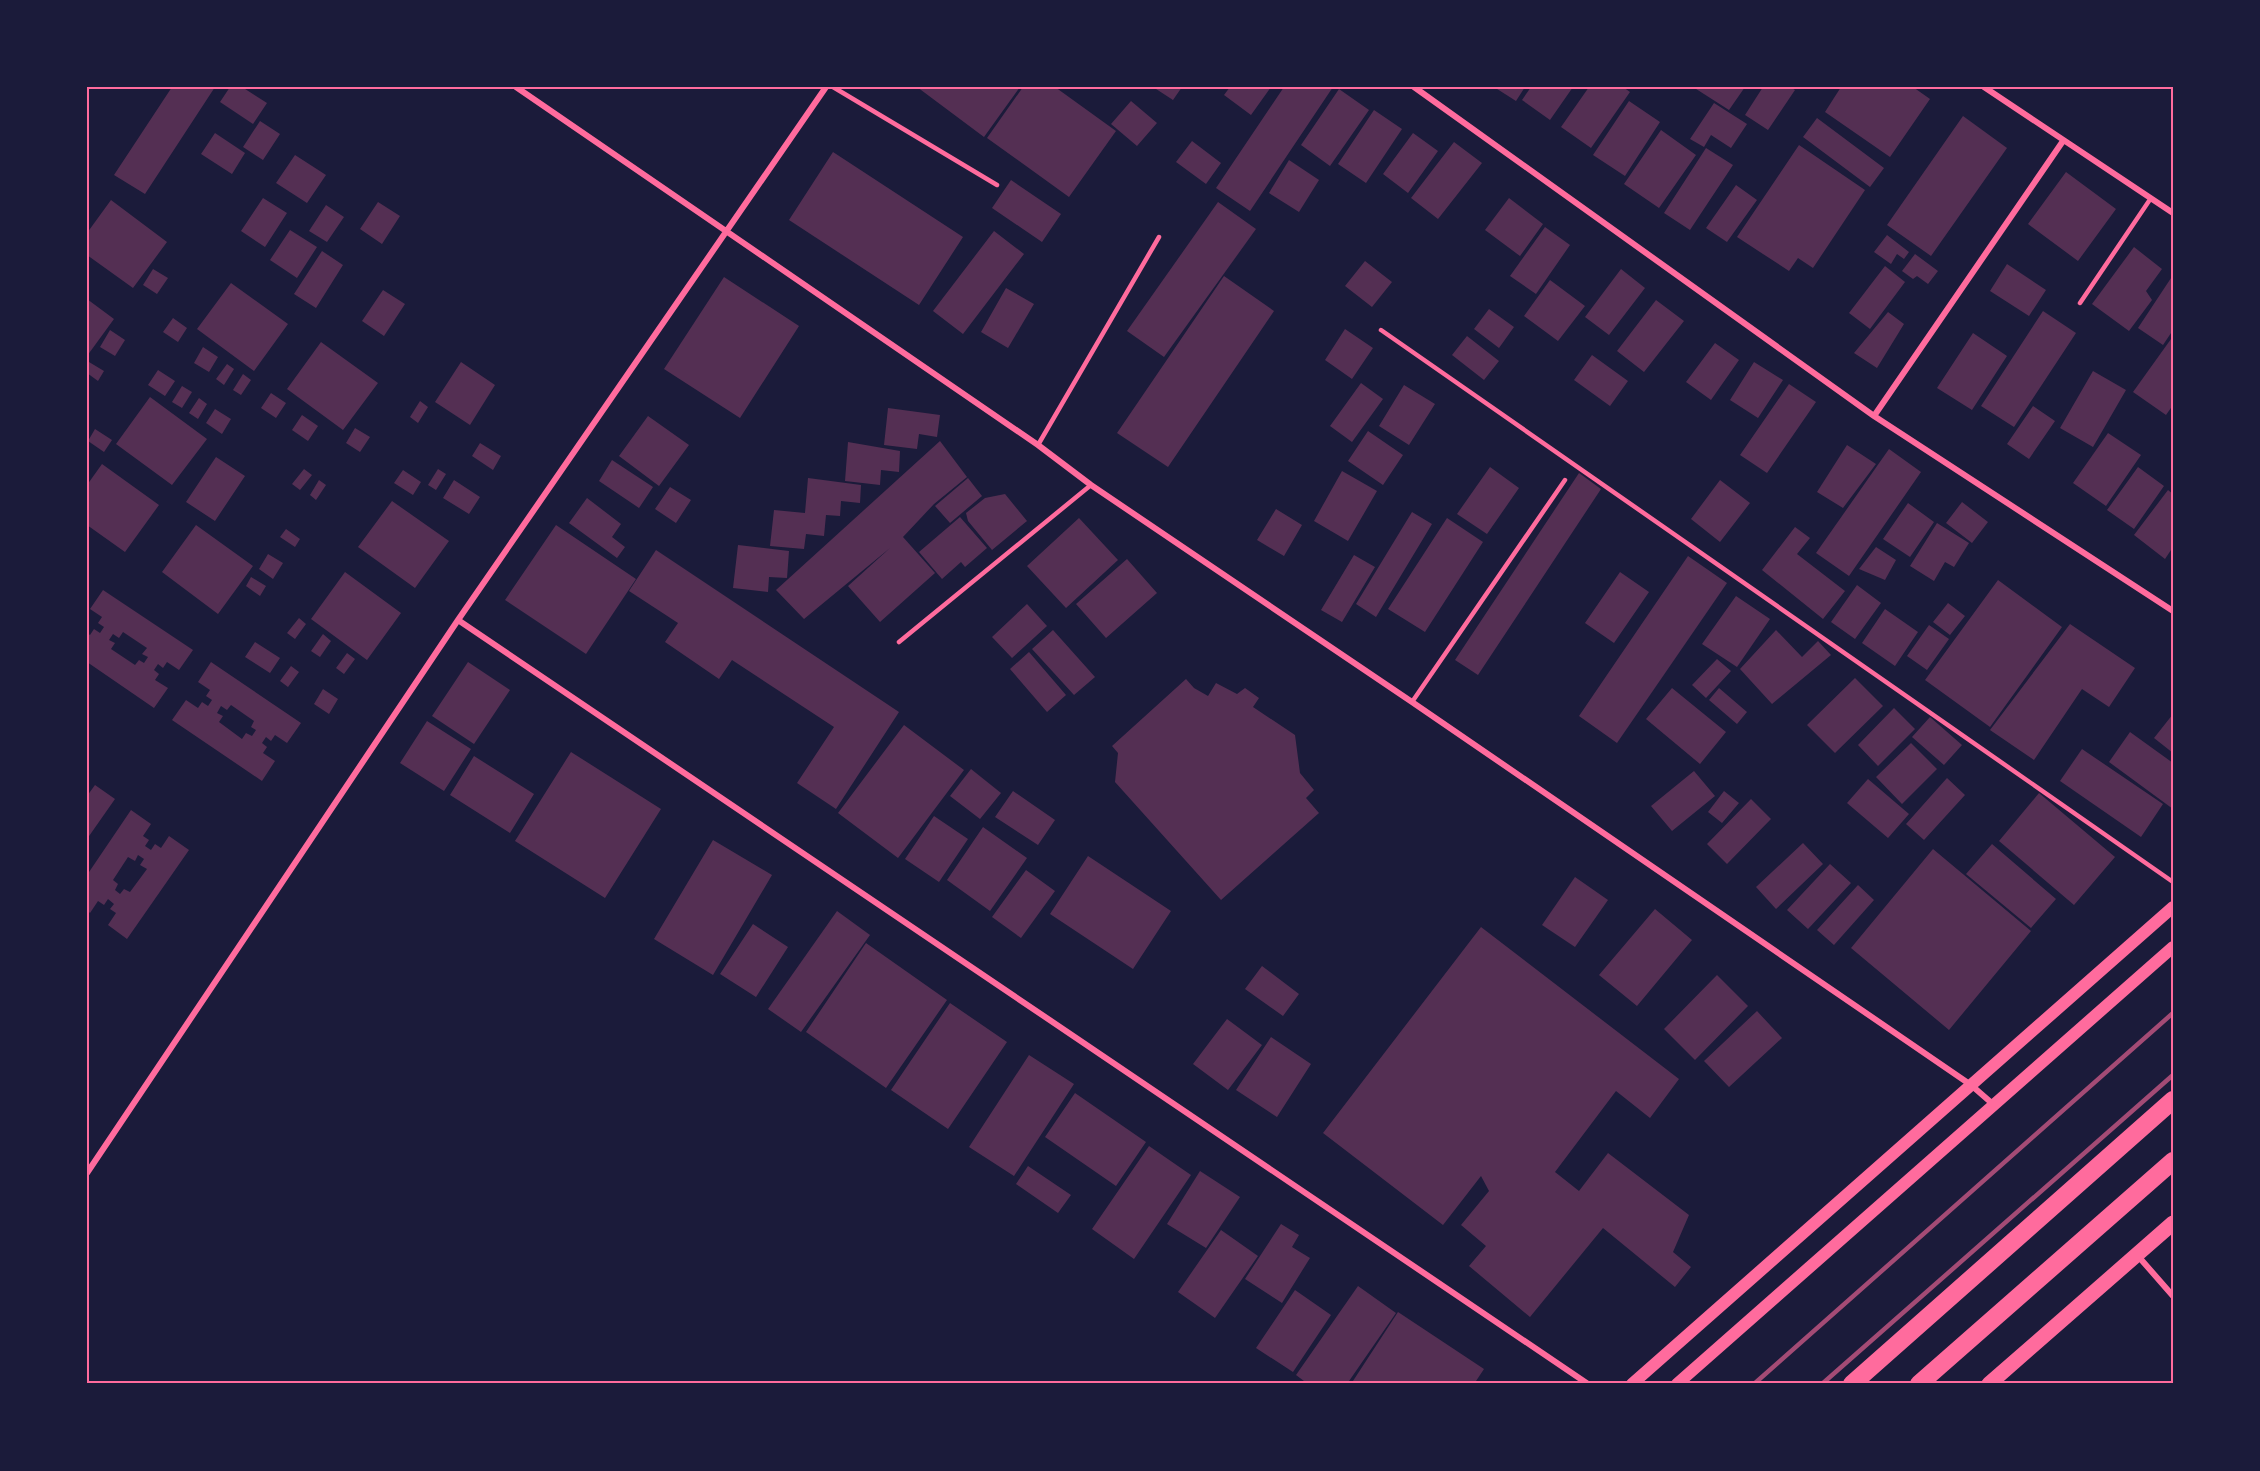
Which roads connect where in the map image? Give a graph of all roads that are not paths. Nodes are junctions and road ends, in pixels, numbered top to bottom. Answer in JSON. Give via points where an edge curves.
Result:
{"nodes":[{"id":1,"x":516,"y":87,"type":"edge"},
{"id":2,"x":826,"y":87,"type":"edge"},
{"id":3,"x":833,"y":87,"type":"edge"},
{"id":4,"x":1414,"y":87,"type":"edge"},
{"id":5,"x":1984,"y":87,"type":"edge"},
{"id":6,"x":2063,"y":141,"type":"junction"},
{"id":7,"x":997,"y":185,"type":"dead end"},
{"id":8,"x":2151,"y":198,"type":"junction"},
{"id":9,"x":2173,"y":213,"type":"edge"},
{"id":10,"x":726,"y":233,"type":"junction"},
{"id":11,"x":1159,"y":237,"type":"dead end"},
{"id":12,"x":2080,"y":303,"type":"dead end"},
{"id":13,"x":1381,"y":330,"type":"dead end"},
{"id":14,"x":1874,"y":416,"type":"junction"},
{"id":15,"x":1038,"y":445,"type":"junction"},
{"id":16,"x":1565,"y":480,"type":"dead end"},
{"id":17,"x":1091,"y":485,"type":"junction"},
{"id":18,"x":2173,"y":611,"type":"edge"},
{"id":19,"x":458,"y":620,"type":"junction"},
{"id":20,"x":899,"y":642,"type":"dead end"},
{"id":21,"x":1412,"y":702,"type":"junction"},
{"id":22,"x":2173,"y":882,"type":"edge"},
{"id":23,"x":2173,"y":907,"type":"edge"},
{"id":24,"x":2173,"y":947,"type":"edge"},
{"id":25,"x":1971,"y":1085,"type":"junction"},
{"id":26,"x":2173,"y":1100,"type":"edge"},
{"id":27,"x":1994,"y":1105,"type":"junction"},
{"id":28,"x":2173,"y":1161,"type":"edge"},
{"id":29,"x":87,"y":1173,"type":"edge"},
{"id":30,"x":2173,"y":1223,"type":"edge"},
{"id":31,"x":2137,"y":1255,"type":"junction"},
{"id":32,"x":2173,"y":1296,"type":"edge"},
{"id":33,"x":1588,"y":1384,"type":"edge"},
{"id":34,"x":1632,"y":1384,"type":"edge"},
{"id":35,"x":1677,"y":1384,"type":"edge"},
{"id":36,"x":1852,"y":1384,"type":"edge"},
{"id":37,"x":1919,"y":1384,"type":"edge"},
{"id":38,"x":1989,"y":1384,"type":"edge"}],
"edges":[{"from":1,"to":10,"type":"street"},
{"from":2,"to":10,"type":"street"},
{"from":3,"to":7,"type":"lane"},
{"from":4,"to":14,"type":"street"},
{"from":5,"to":6,"type":"street"},
{"from":6,"to":8,"type":"street"},
{"from":6,"to":14,"type":"street"},
{"from":8,"to":9,"type":"street"},
{"from":8,"to":12,"type":"lane"},
{"from":10,"to":15,"type":"street"},
{"from":10,"to":19,"type":"street"},
{"from":11,"to":15,"type":"lane"},
{"from":13,"to":22,"type":"lane"},
{"from":14,"to":18,"type":"street"},
{"from":15,"to":17,"type":"street"},
{"from":16,"to":21,"type":"lane"},
{"from":17,"to":20,"type":"lane"},
{"from":17,"to":21,"type":"street"},
{"from":19,"to":29,"type":"street"},
{"from":19,"to":33,"type":"street"},
{"from":21,"to":25,"type":"street"},
{"from":23,"to":25,"type":"main road"},
{"from":24,"to":27,"type":"main road"},
{"from":25,"to":27,"type":"street"},
{"from":25,"to":34,"type":"main road"},
{"from":26,"to":36,"type":"highway"},
{"from":27,"to":35,"type":"main road"},
{"from":28,"to":37,"type":"highway"},
{"from":30,"to":31,"type":"main road"},
{"from":31,"to":32,"type":"street"},
{"from":31,"to":38,"type":"main road"}]}
